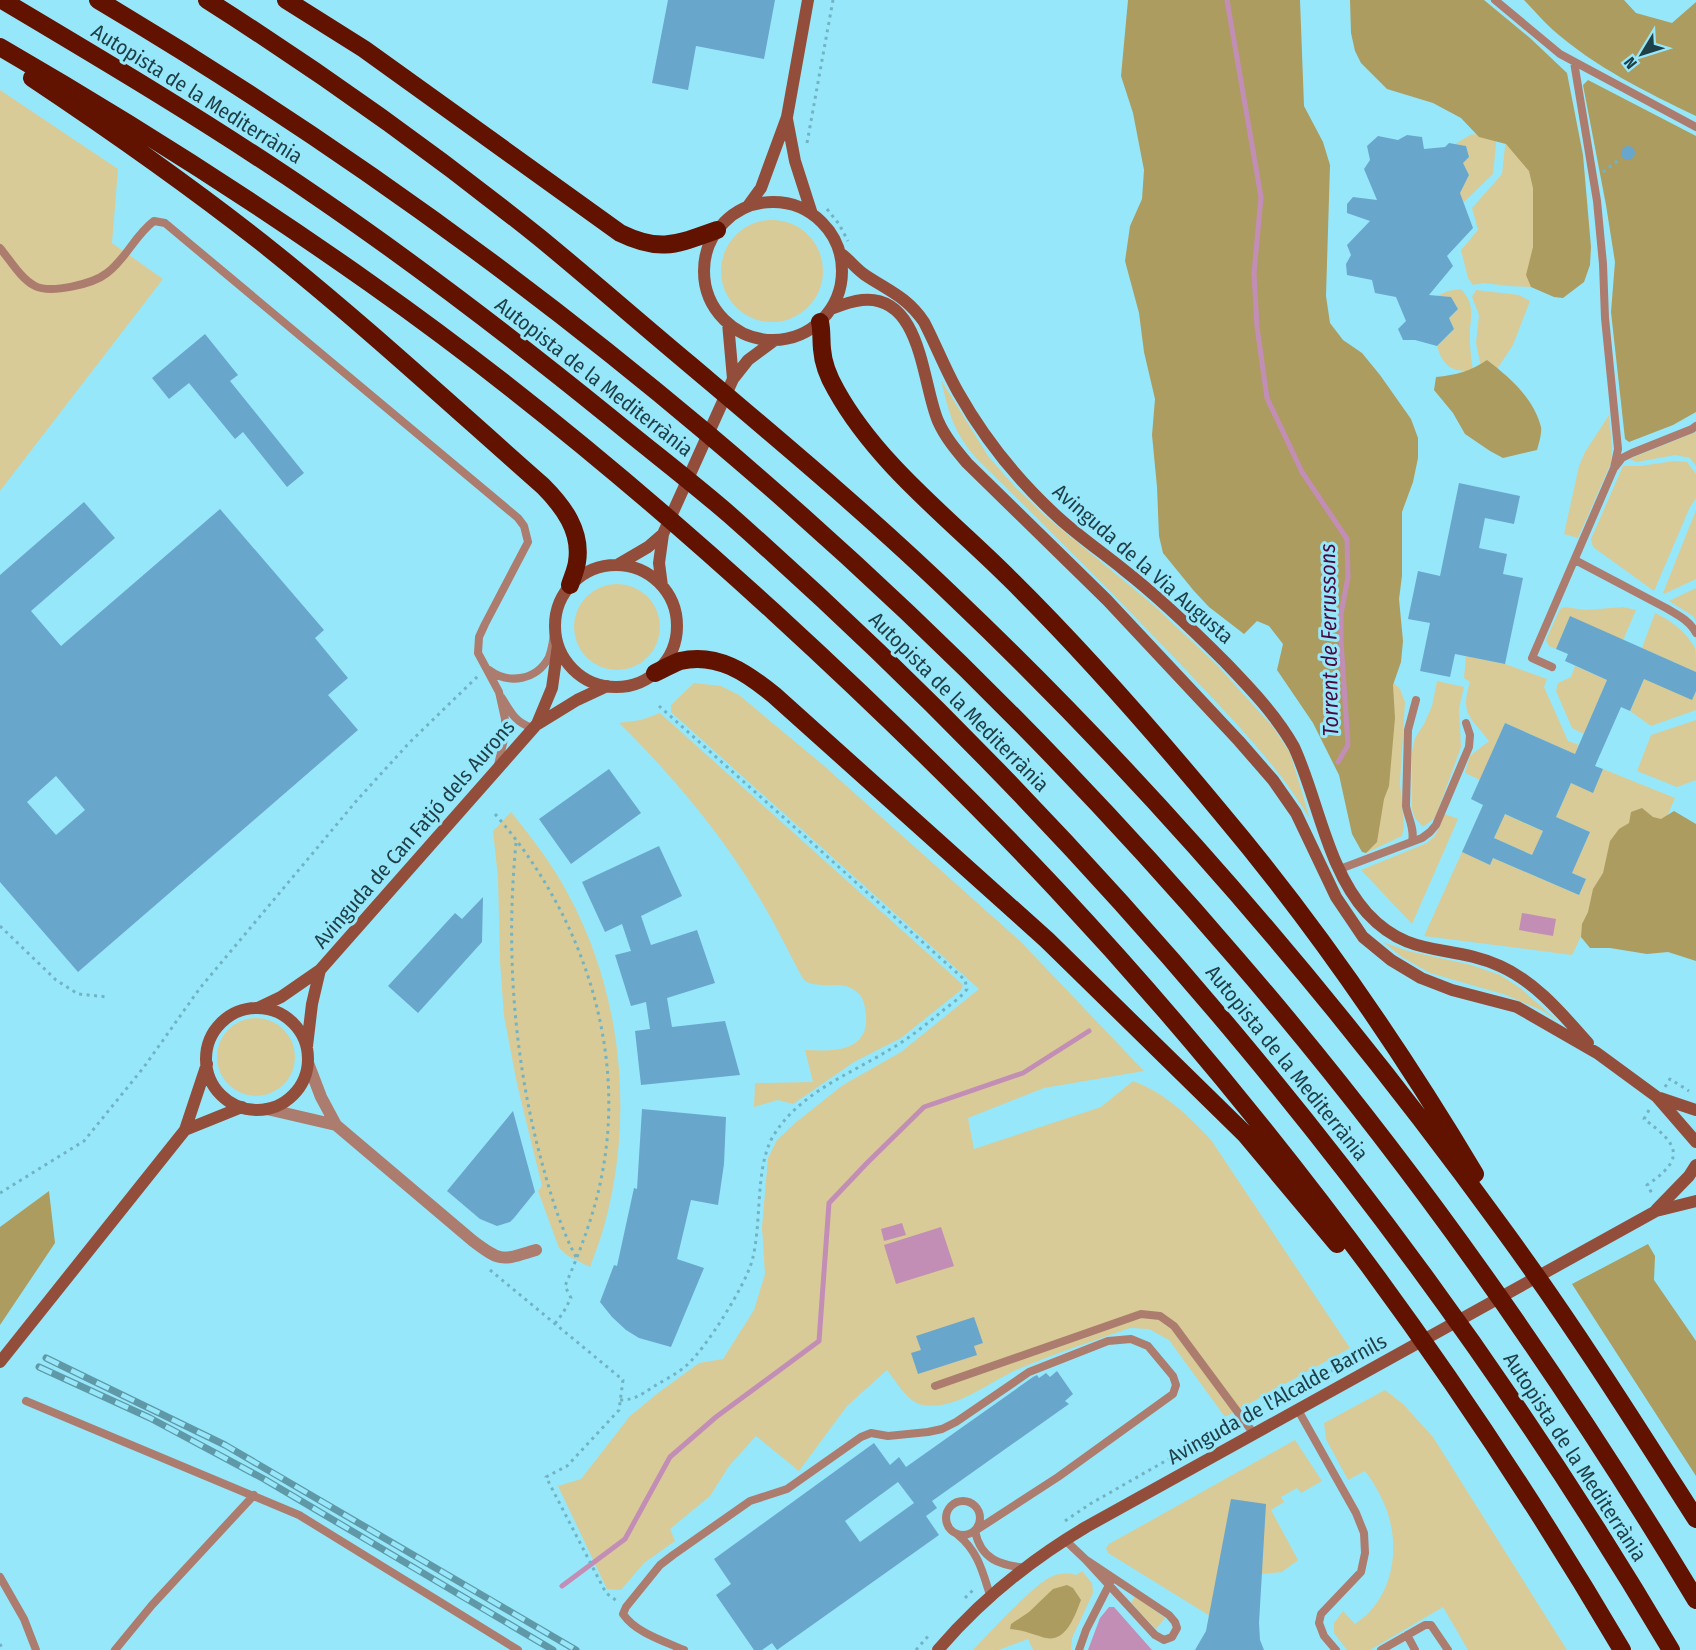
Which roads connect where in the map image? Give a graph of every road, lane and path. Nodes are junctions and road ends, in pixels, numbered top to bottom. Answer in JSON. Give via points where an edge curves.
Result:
{"nodes":[{"id":1,"x":2,"y":0,"type":"edge"},
{"id":2,"x":98,"y":0,"type":"edge"},
{"id":3,"x":207,"y":0,"type":"edge"},
{"id":4,"x":286,"y":0,"type":"edge"},
{"id":5,"x":808,"y":0,"type":"edge"},
{"id":6,"x":833,"y":0,"type":"edge"},
{"id":7,"x":1495,"y":0,"type":"edge"},
{"id":8,"x":0,"y":47,"type":"edge"},
{"id":9,"x":0,"y":58,"type":"edge"},
{"id":10,"x":1574,"y":62,"type":"junction"},
{"id":11,"x":787,"y":117,"type":"junction"},
{"id":12,"x":1696,"y":127,"type":"edge"},
{"id":13,"x":806,"y":149,"type":"dead end"},
{"id":14,"x":1621,"y":158,"type":"dead end"},
{"id":15,"x":1594,"y":179,"type":"junction"},
{"id":16,"x":748,"y":206,"type":"junction"},
{"id":17,"x":812,"y":214,"type":"junction"},
{"id":18,"x":717,"y":230,"type":"junction"},
{"id":19,"x":0,"y":248,"type":"edge"},
{"id":20,"x":840,"y":253,"type":"junction"},
{"id":21,"x":826,"y":315,"type":"junction"},
{"id":22,"x":728,"y":323,"type":"junction"},
{"id":23,"x":775,"y":340,"type":"junction"},
{"id":24,"x":733,"y":379,"type":"junction"},
{"id":25,"x":1696,"y":426,"type":"edge"},
{"id":26,"x":1614,"y":468,"type":"junction"},
{"id":27,"x":663,"y":534,"type":"junction"},
{"id":28,"x":1575,"y":560,"type":"junction"},
{"id":29,"x":619,"y":564,"type":"junction"},
{"id":30,"x":570,"y":585,"type":"junction"},
{"id":31,"x":662,"y":585,"type":"junction"},
{"id":32,"x":555,"y":624,"type":"junction"},
{"id":33,"x":1696,"y":633,"type":"edge"},
{"id":34,"x":558,"y":645,"type":"junction"},
{"id":35,"x":485,"y":667,"type":"junction"},
{"id":36,"x":1552,"y":667,"type":"dead end"},
{"id":37,"x":655,"y":673,"type":"junction"},
{"id":38,"x":607,"y":686,"type":"junction"},
{"id":39,"x":499,"y":692,"type":"junction"},
{"id":40,"x":1416,"y":700,"type":"dead end"},
{"id":41,"x":659,"y":706,"type":"dead end"},
{"id":42,"x":1466,"y":723,"type":"dead end"},
{"id":43,"x":535,"y":726,"type":"junction"},
{"id":44,"x":497,"y":770,"type":"junction"},
{"id":45,"x":495,"y":814,"type":"dead end"},
{"id":46,"x":516,"y":841,"type":"junction"},
{"id":47,"x":1412,"y":841,"type":"junction"},
{"id":48,"x":1340,"y":869,"type":"junction"},
{"id":49,"x":0,"y":926,"type":"edge"},
{"id":50,"x":320,"y":970,"type":"junction"},
{"id":51,"x":108,"y":998,"type":"dead end"},
{"id":52,"x":258,"y":1008,"type":"junction"},
{"id":53,"x":307,"y":1046,"type":"junction"},
{"id":54,"x":1597,"y":1053,"type":"junction"},
{"id":55,"x":308,"y":1063,"type":"junction"},
{"id":56,"x":207,"y":1064,"type":"junction"},
{"id":57,"x":1693,"y":1094,"type":"dead end"},
{"id":58,"x":1657,"y":1097,"type":"junction"},
{"id":59,"x":242,"y":1107,"type":"junction"},
{"id":60,"x":267,"y":1109,"type":"junction"},
{"id":61,"x":1696,"y":1110,"type":"edge"},
{"id":62,"x":336,"y":1125,"type":"junction"},
{"id":63,"x":185,"y":1130,"type":"junction"},
{"id":64,"x":1696,"y":1142,"type":"edge"},
{"id":65,"x":1696,"y":1165,"type":"edge"},
{"id":66,"x":0,"y":1193,"type":"edge"},
{"id":67,"x":1654,"y":1196,"type":"dead end"},
{"id":68,"x":1696,"y":1201,"type":"edge"},
{"id":69,"x":1656,"y":1211,"type":"junction"},
{"id":70,"x":1507,"y":1234,"type":"junction"},
{"id":71,"x":536,"y":1250,"type":"dead end"},
{"id":72,"x":493,"y":1256,"type":"junction"},
{"id":73,"x":577,"y":1259,"type":"junction"},
{"id":74,"x":554,"y":1325,"type":"junction"},
{"id":75,"x":1430,"y":1351,"type":"junction"},
{"id":76,"x":0,"y":1362,"type":"edge"},
{"id":77,"x":935,"y":1386,"type":"dead end"},
{"id":78,"x":620,"y":1400,"type":"junction"},
{"id":79,"x":26,"y":1401,"type":"dead end"},
{"id":80,"x":1298,"y":1410,"type":"junction"},
{"id":81,"x":1254,"y":1434,"type":"junction"},
{"id":82,"x":254,"y":1496,"type":"junction"},
{"id":83,"x":1696,"y":1519,"type":"edge"},
{"id":84,"x":975,"y":1531,"type":"junction"},
{"id":85,"x":958,"y":1535,"type":"junction"},
{"id":86,"x":1065,"y":1540,"type":"junction"},
{"id":87,"x":1085,"y":1559,"type":"junction"},
{"id":88,"x":1027,"y":1568,"type":"junction"},
{"id":89,"x":0,"y":1577,"type":"edge"},
{"id":90,"x":1114,"y":1577,"type":"junction"},
{"id":91,"x":1109,"y":1586,"type":"junction"},
{"id":92,"x":606,"y":1593,"type":"dead end"},
{"id":93,"x":991,"y":1598,"type":"junction"},
{"id":94,"x":1696,"y":1600,"type":"edge"},
{"id":95,"x":1407,"y":1635,"type":"junction"},
{"id":96,"x":0,"y":1644,"type":"edge"},
{"id":97,"x":3,"y":1650,"type":"edge"},
{"id":98,"x":36,"y":1650,"type":"edge"},
{"id":99,"x":115,"y":1650,"type":"edge"},
{"id":100,"x":518,"y":1650,"type":"edge"},
{"id":101,"x":684,"y":1650,"type":"edge"},
{"id":102,"x":938,"y":1650,"type":"edge"},
{"id":103,"x":1079,"y":1650,"type":"edge"},
{"id":104,"x":1336,"y":1650,"type":"edge"},
{"id":105,"x":1381,"y":1650,"type":"edge"},
{"id":106,"x":1415,"y":1650,"type":"edge"},
{"id":107,"x":1448,"y":1650,"type":"edge"},
{"id":108,"x":1622,"y":1650,"type":"edge"},
{"id":109,"x":1671,"y":1650,"type":"edge"}],
"edges":[{"from":1,"to":109,"type":"highway","name":"Autopista de la Mediterrània","via":[[175,104],[310,192],[492,324],[727,513],[917,689],[1153,936],[1317,1133],[1496,1376],[1579,1499]]},
{"from":2,"to":94,"type":"highway","name":"Autopista de la Mediterrània","via":[[362,169],[608,352],[809,521],[1000,701],[1237,958],[1402,1163],[1579,1413]]},
{"from":3,"to":70,"type":"highway","via":[[379,116],[539,238],[771,433],[955,598],[1125,771],[1280,945],[1353,1033]]},
{"from":4,"to":18,"type":"highway","via":[[364,49],[620,233],[649,245],[664,245]]},
{"from":5,"to":11,"type":"street"},
{"from":6,"to":13,"type":"path"},
{"from":7,"to":10,"type":"lane"},
{"from":8,"to":75,"type":"highway","via":[[197,165],[376,287],[640,493],[776,614],[954,783],[1130,972],[1290,1163]]},
{"from":9,"to":30,"type":"highway","via":[[260,241],[543,486],[567,514],[573,531],[578,562]]},
{"from":10,"to":12,"type":"lane"},
{"from":10,"to":15,"type":"lane"},
{"from":11,"to":16,"type":"street","via":[[761,188]]},
{"from":11,"to":17,"type":"street","via":[[795,161]]},
{"from":14,"to":15,"type":"path"},
{"from":15,"to":26,"type":"lane","via":[[1618,449]]},
{"from":16,"to":17,"type":"street","via":[[784,203]]},
{"from":16,"to":18,"type":"street","via":[[730,216]]},
{"from":17,"to":20,"type":"street","via":[[827,228]]},
{"from":18,"to":22,"type":"street","via":[[706,254],[704,279],[712,304]]},
{"from":19,"to":35,"type":"lane","via":[[35,286],[52,290],[106,274],[143,230],[154,221],[165,223],[518,518],[525,526],[528,542],[478,637],[478,653]]},
{"from":20,"to":21,"type":"street","via":[[841,284]]},
{"from":20,"to":48,"type":"street","name":"Avinguda de la Via Augusta","via":[[917,312],[957,391],[994,449],[1016,474],[1061,520],[1186,624],[1266,707],[1294,747]]},
{"from":21,"to":23,"type":"street","via":[[799,335]]},
{"from":21,"to":54,"type":"street","name":"Avinguda de la Via Augusta","via":[[863,299],[886,304],[898,313],[915,338],[938,420],[955,449],[1107,600],[1273,780],[1296,813],[1336,897],[1363,937],[1421,978],[1518,1007]]},
{"from":21,"to":70,"type":"highway","via":[[822,349],[827,371],[850,412],[901,474],[1072,643],[1265,866],[1420,1083]]},
{"from":22,"to":23,"type":"street","via":[[750,336]]},
{"from":22,"to":24,"type":"street"},
{"from":23,"to":24,"type":"street","via":[[748,360]]},
{"from":24,"to":27,"type":"street"},
{"from":25,"to":26,"type":"lane","via":[[1632,453]]},
{"from":26,"to":28,"type":"lane"},
{"from":27,"to":29,"type":"street"},
{"from":27,"to":31,"type":"street","via":[[659,563]]},
{"from":28,"to":33,"type":"lane","via":[[1674,612]]},
{"from":28,"to":36,"type":"lane","via":[[1532,658]]},
{"from":29,"to":30,"type":"street","via":[[589,570]]},
{"from":29,"to":31,"type":"street","via":[[639,569]]},
{"from":30,"to":32,"type":"street","via":[[559,603]]},
{"from":31,"to":37,"type":"street","via":[[676,611],[677,634],[670,656]]},
{"from":32,"to":34,"type":"street"},
{"from":32,"to":35,"type":"lane","via":[[549,657],[533,673],[524,678],[505,679]]},
{"from":34,"to":38,"type":"street","via":[[575,671]]},
{"from":34,"to":43,"type":"street","name":"Avinguda de Can Fatjó dels Aurons","via":[[552,688]]},
{"from":35,"to":39,"type":"lane"},
{"from":35,"to":66,"type":"path","via":[[358,799],[200,988],[84,1141]]},
{"from":37,"to":38,"type":"street","via":[[630,686]]},
{"from":37,"to":75,"type":"highway","via":[[692,659],[723,663],[774,695],[1030,924],[1216,1106],[1269,1161]]},
{"from":38,"to":43,"type":"street","name":"Avinguda de Can Fatjó dels Aurons"},
{"from":39,"to":43,"type":"lane","via":[[515,720]]},
{"from":39,"to":44,"type":"lane","via":[[505,735]]},
{"from":40,"to":47,"type":"lane","via":[[1408,730],[1406,806],[1414,833]]},
{"from":41,"to":78,"type":"path","via":[[965,980],[967,988],[902,1042],[810,1097],[790,1114],[778,1129],[764,1162],[756,1243],[741,1286],[687,1364],[632,1400]]},
{"from":42,"to":47,"type":"lane","via":[[1469,747],[1437,825]]},
{"from":43,"to":44,"type":"street","name":"Avinguda de Can Fatjó dels Aurons"},
{"from":44,"to":50,"type":"street","name":"Avinguda de Can Fatjó dels Aurons"},
{"from":45,"to":46,"type":"path"},
{"from":46,"to":73,"type":"path","via":[[511,942],[520,1060],[545,1176]]},
{"from":46,"to":73,"type":"path","via":[[555,899],[573,935],[591,984],[604,1043],[606,1145],[597,1195]]},
{"from":47,"to":48,"type":"lane"},
{"from":48,"to":54,"type":"street","name":"Avinguda de la Via Augusta","via":[[1366,912],[1396,938],[1484,960],[1519,975],[1557,1008]]},
{"from":49,"to":51,"type":"path","via":[[56,980],[78,994]]},
{"from":50,"to":52,"type":"street","name":"Avinguda de Can Fatjó dels Aurons"},
{"from":50,"to":53,"type":"street","name":"Avinguda de Can Fatjó dels Aurons"},
{"from":52,"to":53,"type":"street","via":[[288,1018]]},
{"from":52,"to":56,"type":"street","via":[[236,1012],[221,1023],[209,1042]]},
{"from":53,"to":55,"type":"street"},
{"from":54,"to":58,"type":"street","name":"Avinguda de la Via Augusta"},
{"from":55,"to":60,"type":"street","via":[[304,1080],[295,1093],[282,1104]]},
{"from":55,"to":62,"type":"street"},
{"from":56,"to":59,"type":"street","via":[[219,1092]]},
{"from":56,"to":63,"type":"street"},
{"from":57,"to":58,"type":"path","via":[[1670,1079]]},
{"from":58,"to":61,"type":"street","name":"Avinguda de la Via Augusta"},
{"from":58,"to":64,"type":"street","name":"Avinguda de la Via Augusta"},
{"from":58,"to":67,"type":"path","via":[[1644,1119],[1668,1138],[1674,1157],[1666,1171],[1647,1185]]},
{"from":59,"to":60,"type":"street"},
{"from":59,"to":63,"type":"street"},
{"from":60,"to":62,"type":"street"},
{"from":62,"to":72,"type":"street"},
{"from":63,"to":76,"type":"street"},
{"from":65,"to":69,"type":"street","name":"Avinguda de l'Alcalde Barnils"},
{"from":68,"to":69,"type":"street","name":"Avinguda de l'Alcalde Barnils"},
{"from":69,"to":80,"type":"street","name":"Avinguda de l'Alcalde Barnils"},
{"from":70,"to":83,"type":"highway"},
{"from":71,"to":72,"type":"street","via":[[511,1257]]},
{"from":72,"to":74,"type":"path","via":[[484,1266]]},
{"from":73,"to":74,"type":"path","via":[[565,1287],[571,1298]]},
{"from":74,"to":78,"type":"path","via":[[624,1380]]},
{"from":75,"to":108,"type":"highway","via":[[1527,1496]]},
{"from":77,"to":81,"type":"lane","via":[[1141,1314],[1160,1316],[1174,1326]]},
{"from":78,"to":92,"type":"path","via":[[619,1410],[567,1466],[546,1477]]},
{"from":79,"to":82,"type":"lane"},
{"from":80,"to":81,"type":"street","name":"Avinguda de l'Alcalde Barnils"},
{"from":80,"to":104,"type":"lane","via":[[1364,1533],[1361,1572],[1321,1614],[1319,1623],[1324,1636]]},
{"from":81,"to":86,"type":"street","name":"Avinguda de l'Alcalde Barnils"},
{"from":82,"to":99,"type":"lane"},
{"from":82,"to":100,"type":"lane","via":[[299,1515]]},
{"from":84,"to":85,"type":"lane"},
{"from":84,"to":85,"type":"lane","via":[[980,1521],[978,1509],[968,1502],[958,1502],[949,1509],[946,1522]]},
{"from":84,"to":88,"type":"lane","via":[[987,1555],[1002,1565]]},
{"from":84,"to":101,"type":"lane","via":[[1173,1394],[1173,1376],[1148,1346],[1131,1339],[1108,1341],[1029,1372],[942,1429],[888,1436],[871,1433],[787,1489],[750,1501],[660,1565],[626,1606],[623,1614],[629,1622]]},
{"from":85,"to":93,"type":"lane","via":[[982,1567]]},
{"from":86,"to":87,"type":"lane"},
{"from":86,"to":88,"type":"street","name":"Avinguda de l'Alcalde Barnils"},
{"from":87,"to":90,"type":"lane"},
{"from":87,"to":91,"type":"lane"},
{"from":88,"to":93,"type":"street","name":"Avinguda de l'Alcalde Barnils"},
{"from":89,"to":98,"type":"lane"},
{"from":90,"to":91,"type":"lane"},
{"from":90,"to":91,"type":"lane","via":[[1169,1615],[1177,1628],[1172,1637],[1164,1640],[1155,1635]]},
{"from":91,"to":103,"type":"lane"},
{"from":93,"to":102,"type":"street","name":"Avinguda de l'Alcalde Barnils"},
{"from":95,"to":105,"type":"lane"},
{"from":95,"to":106,"type":"lane"},
{"from":95,"to":107,"type":"lane","via":[[1431,1625]]},
{"from":96,"to":97,"type":"path"}]}
